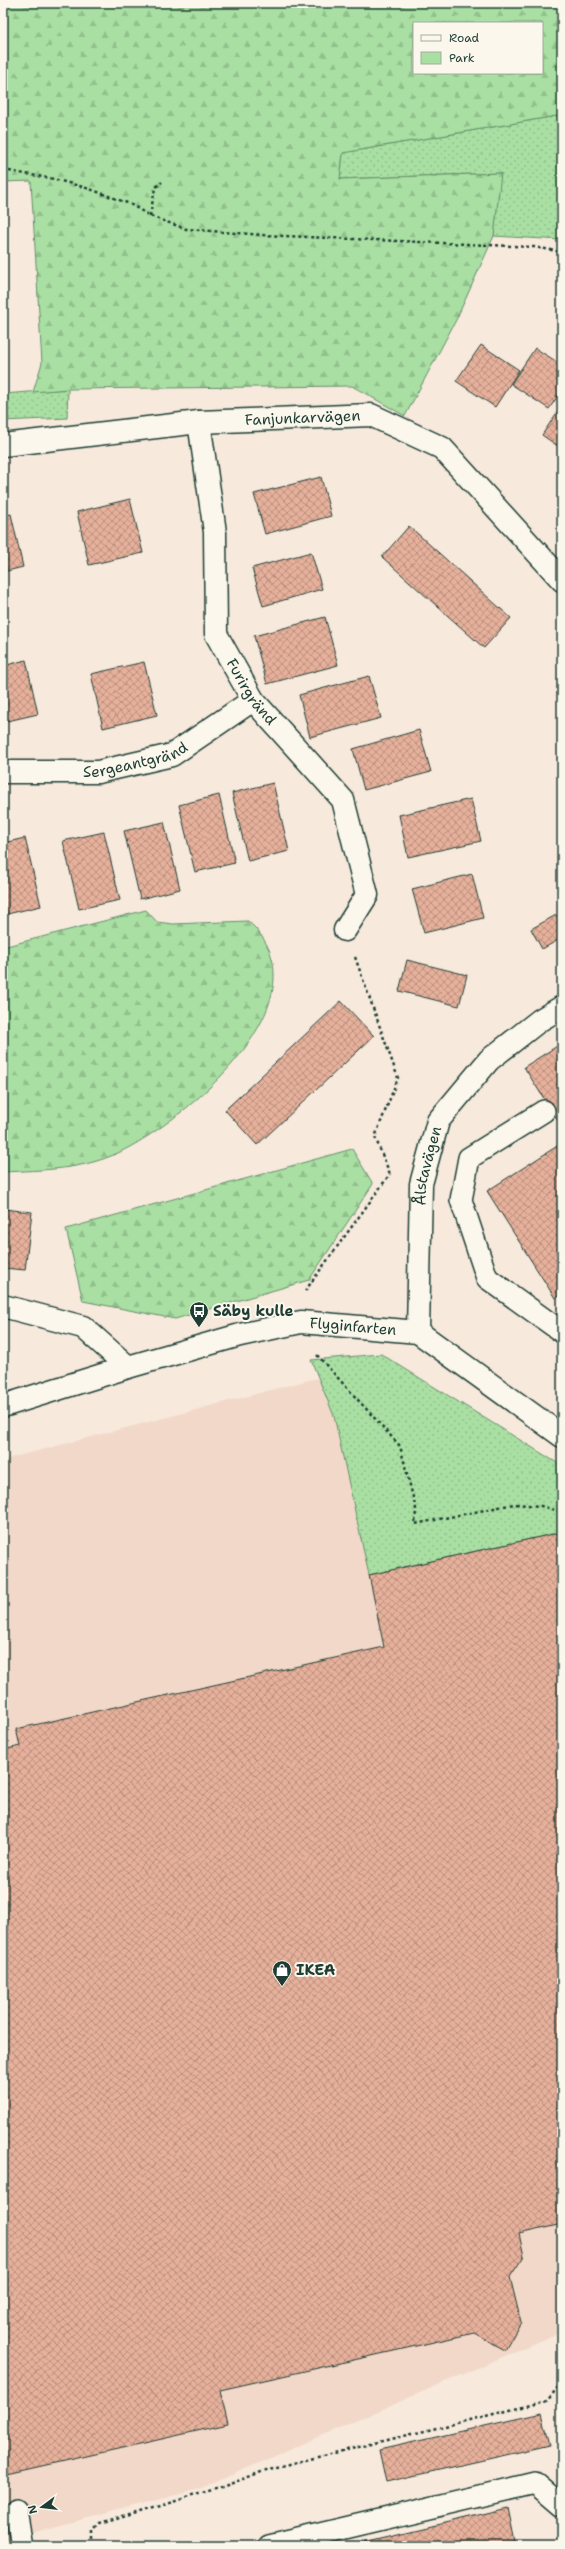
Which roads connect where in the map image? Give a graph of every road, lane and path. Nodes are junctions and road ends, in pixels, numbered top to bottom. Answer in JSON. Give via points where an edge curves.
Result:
{"nodes":[{"id":1,"x":3,"y":170,"type":"edge"},
{"id":2,"x":162,"y":182,"type":"dead end"},
{"id":3,"x":150,"y":216,"type":"junction"},
{"id":4,"x":562,"y":252,"type":"edge"},
{"id":5,"x":199,"y":422,"type":"junction"},
{"id":6,"x":3,"y":445,"type":"edge"},
{"id":7,"x":562,"y":580,"type":"edge"},
{"id":8,"x":253,"y":700,"type":"junction"},
{"id":9,"x":3,"y":772,"type":"edge"},
{"id":10,"x":345,"y":930,"type":"joint"},
{"id":11,"x":562,"y":1007,"type":"edge"},
{"id":12,"x":544,"y":1111,"type":"dead end"},
{"id":13,"x":394,"y":1173,"type":"dead end"},
{"id":14,"x":390,"y":1174,"type":"junction"},
{"id":15,"x":302,"y":1296,"type":"dead end"},
{"id":16,"x":3,"y":1306,"type":"edge"},
{"id":17,"x":418,"y":1332,"type":"junction"},
{"id":18,"x":562,"y":1332,"type":"edge"},
{"id":19,"x":322,"y":1352,"type":"dead end"},
{"id":20,"x":128,"y":1367,"type":"junction"},
{"id":21,"x":3,"y":1406,"type":"edge"},
{"id":22,"x":561,"y":1434,"type":"edge"},
{"id":23,"x":562,"y":1512,"type":"edge"},
{"id":24,"x":562,"y":2382,"type":"edge"},
{"id":25,"x":562,"y":2506,"type":"edge"},
{"id":26,"x":16,"y":2511,"type":"dead end"},
{"id":27,"x":22,"y":2546,"type":"edge"},
{"id":28,"x":93,"y":2546,"type":"edge"},
{"id":29,"x":269,"y":2546,"type":"edge"}],
"edges":[{"from":1,"to":3,"type":"path","via":[[54,179],[90,189],[130,204]]},
{"from":2,"to":3,"type":"path","via":[[155,188]]},
{"from":3,"to":4,"type":"path","via":[[186,229],[262,235],[534,247]]},
{"from":5,"to":6,"type":"street","name":"Fanjunkarvägen"},
{"from":5,"to":7,"type":"street","name":"Fanjunkarvägen","via":[[371,415],[442,448]]},
{"from":5,"to":8,"type":"street","name":"Furirgränd","via":[[215,532],[216,634]]},
{"from":8,"to":9,"type":"street","name":"Sergeantgränd","via":[[172,755],[98,772]]},
{"from":8,"to":10,"type":"street","name":"Furirgränd","via":[[343,800],[367,895]]},
{"from":10,"to":14,"type":"path","via":[[398,1078],[375,1137]]},
{"from":11,"to":17,"type":"street","name":"Ålstavägen","via":[[540,1020],[489,1060],[438,1121],[421,1184]]},
{"from":12,"to":18,"type":"lane","via":[[468,1158],[461,1200],[487,1278]]},
{"from":13,"to":14,"type":"path"},
{"from":14,"to":15,"type":"path"},
{"from":16,"to":20,"type":"street","via":[[83,1327]]},
{"from":17,"to":20,"type":"street","name":"Flyginfarten","via":[[301,1322]]},
{"from":17,"to":22,"type":"street","name":"Flyginfarten"},
{"from":19,"to":23,"type":"path","via":[[315,1353],[400,1446],[416,1509],[415,1524],[514,1504],[541,1506]]},
{"from":20,"to":21,"type":"street","name":"Flyginfarten"},
{"from":24,"to":28,"type":"path","via":[[547,2401],[269,2469],[222,2487],[100,2524],[93,2531]]},
{"from":25,"to":29,"type":"lane","via":[[535,2483]]},
{"from":26,"to":27,"type":"lane"}]}
